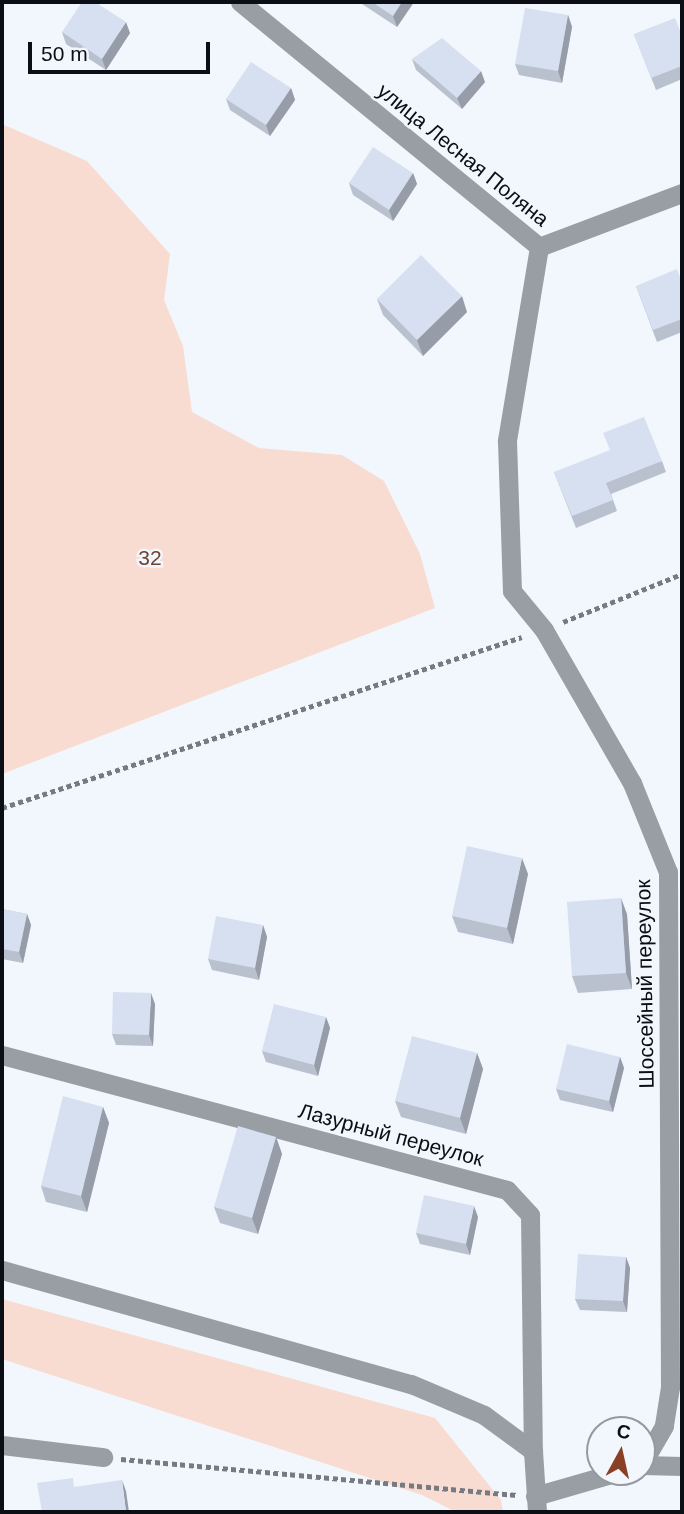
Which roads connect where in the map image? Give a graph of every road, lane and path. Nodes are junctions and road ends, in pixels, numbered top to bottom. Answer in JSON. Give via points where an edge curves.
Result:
{"nodes":[{"id":1,"x":240,"y":2,"type":"edge"},
{"id":2,"x":682,"y":193,"type":"edge"},
{"id":3,"x":539,"y":247,"type":"junction"},
{"id":4,"x":682,"y":574,"type":"edge"},
{"id":5,"x":544,"y":630,"type":"junction"},
{"id":6,"x":2,"y":808,"type":"edge"},
{"id":7,"x":2,"y":1055,"type":"edge"},
{"id":8,"x":2,"y":1270,"type":"edge"},
{"id":9,"x":656,"y":1440,"type":"edge"},
{"id":10,"x":2,"y":1446,"type":"edge"},
{"id":11,"x":533,"y":1451,"type":"junction"},
{"id":12,"x":103,"y":1457,"type":"joint"},
{"id":13,"x":656,"y":1465,"type":"edge"},
{"id":14,"x":682,"y":1466,"type":"edge"},
{"id":15,"x":586,"y":1484,"type":"edge"},
{"id":16,"x":536,"y":1504,"type":"edge"}],
"edges":[{"from":1,"to":3,"type":"street","name":"улица Лесная Поляна"},
{"from":2,"to":3,"type":"street","name":"улица Лесная Поляна"},
{"from":3,"to":5,"type":"street","name":"Шоссейный переулок","via":[[506,441],[512,591]]},
{"from":4,"to":5,"type":"path"},
{"from":5,"to":6,"type":"path"},
{"from":5,"to":9,"type":"street","name":"Шоссейный переулок","via":[[632,783],[668,872],[670,1387],[664,1426]]},
{"from":7,"to":11,"type":"street","name":"Лазурный переулок","via":[[507,1190],[530,1215]]},
{"from":8,"to":11,"type":"street","via":[[411,1384],[484,1415]]},
{"from":10,"to":12,"type":"street"},
{"from":11,"to":16,"type":"street","name":"Лазурный переулок"},
{"from":12,"to":16,"type":"path"},
{"from":13,"to":14,"type":"street"},
{"from":15,"to":16,"type":"street"}]}
